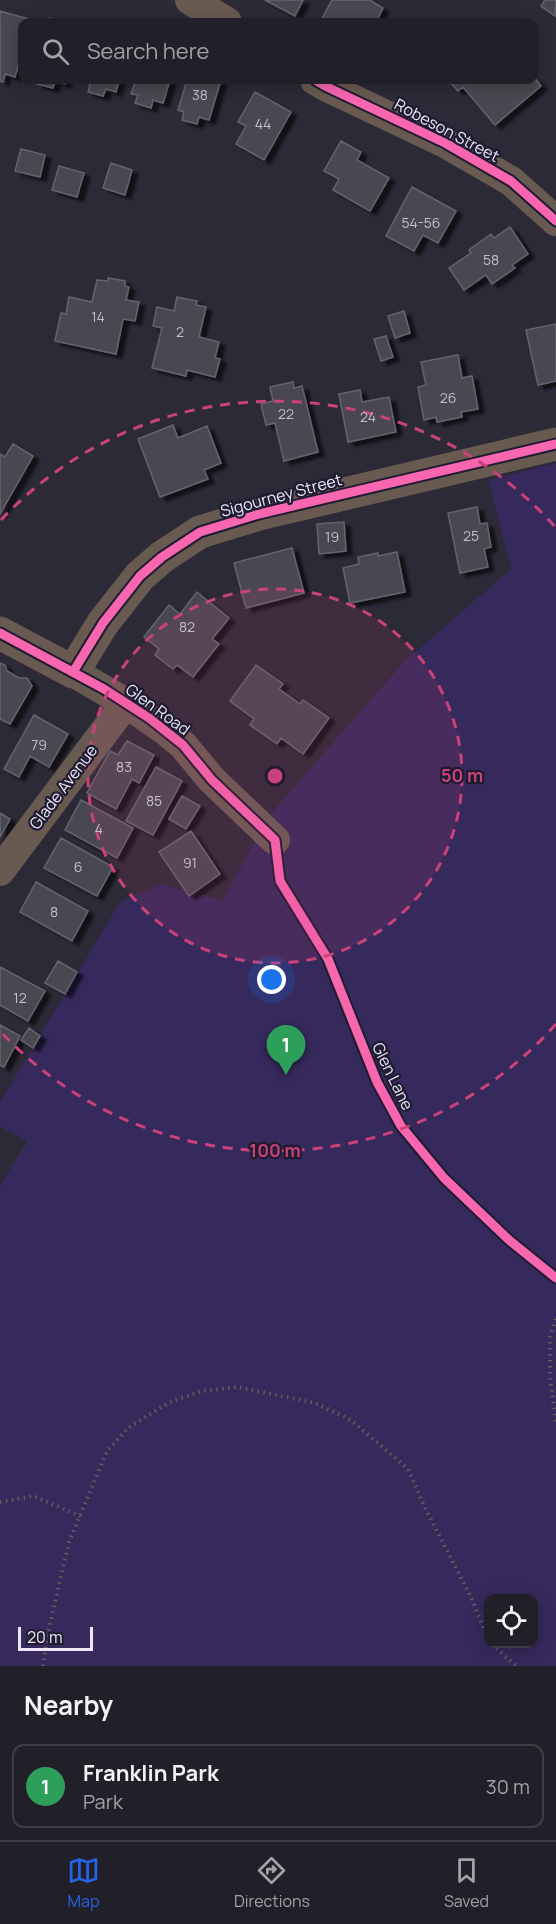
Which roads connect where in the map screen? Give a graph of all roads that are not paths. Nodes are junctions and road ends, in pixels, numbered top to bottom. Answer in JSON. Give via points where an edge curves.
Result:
{"nodes":[{"id":1,"x":190,"y":0,"type":"edge"},
{"id":2,"x":220,"y":18,"type":"edge"},
{"id":3,"x":322,"y":84,"type":"edge"},
{"id":4,"x":556,"y":221,"type":"edge"},
{"id":5,"x":556,"y":444,"type":"edge"},
{"id":6,"x":0,"y":633,"type":"edge"},
{"id":7,"x":73,"y":672,"type":"junction"},
{"id":8,"x":126,"y":703,"type":"junction"},
{"id":9,"x":275,"y":840,"type":"dead end"},
{"id":10,"x":0,"y":871,"type":"edge"}],
"edges":[{"from":1,"to":2,"type":"street"},
{"from":3,"to":4,"type":"street","name":"Robeson Street","via":[[445,143],[511,181]]},
{"from":5,"to":7,"type":"street","name":"Sigourney Street","via":[[259,514],[200,532],[140,576],[103,623]]},
{"from":6,"to":7,"type":"street","name":"Glen Road"},
{"from":7,"to":8,"type":"street","name":"Glen Road"},
{"from":8,"to":9,"type":"street","name":"Glen Road","via":[[183,745],[212,780]]},
{"from":8,"to":10,"type":"street","name":"Glade Avenue"}]}
